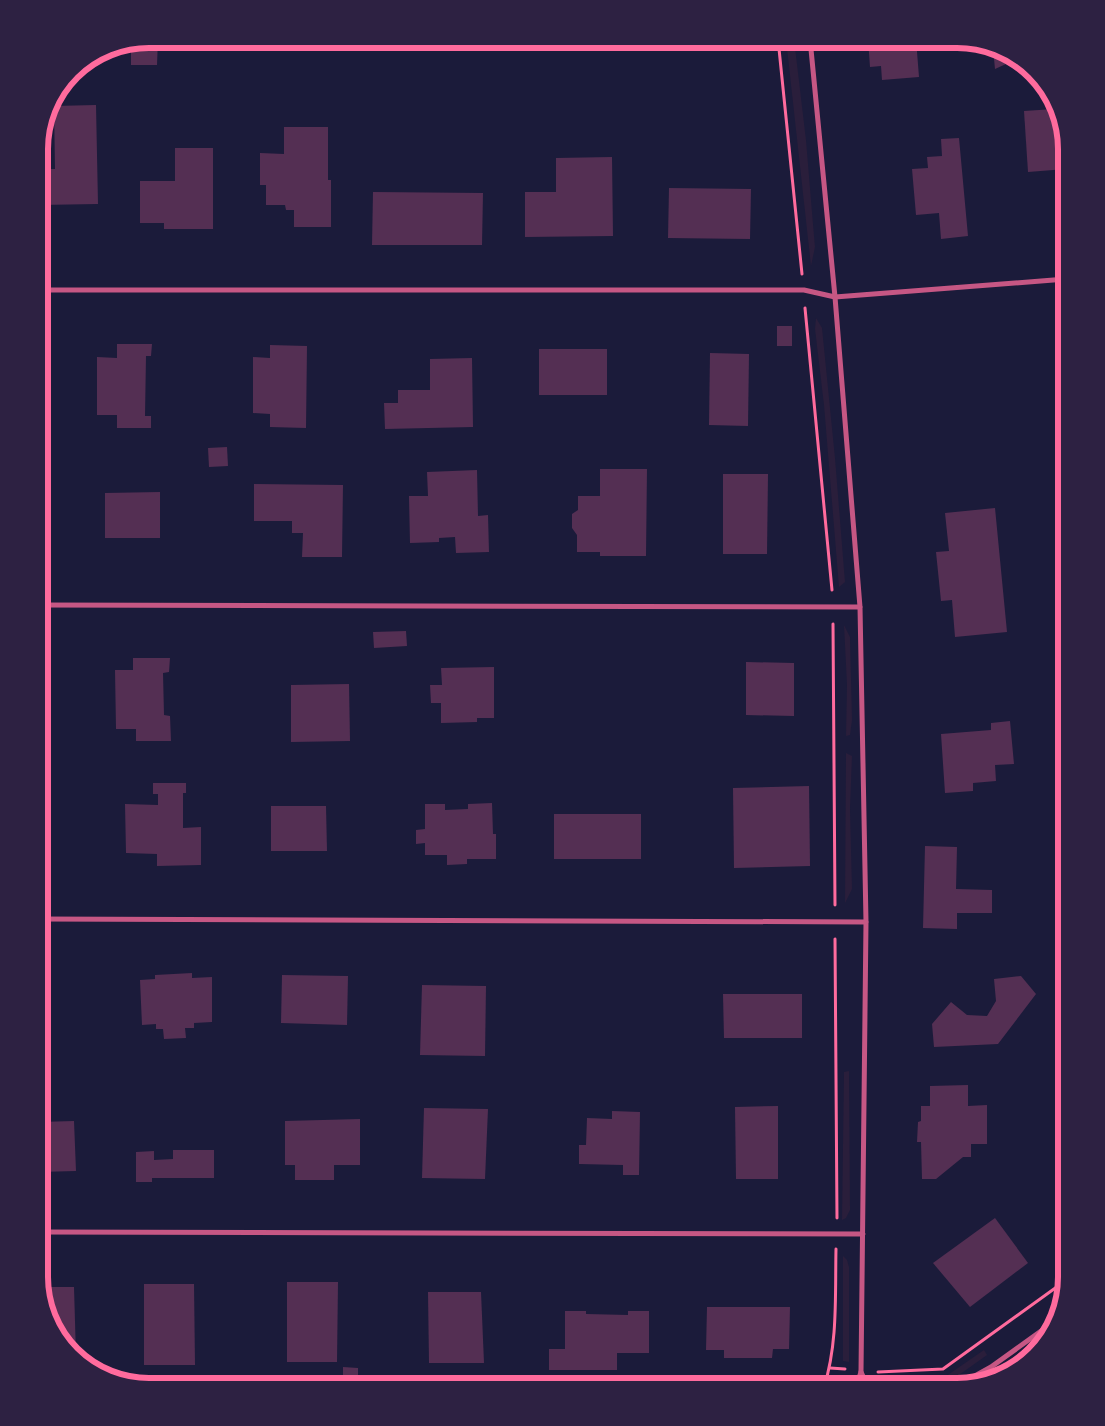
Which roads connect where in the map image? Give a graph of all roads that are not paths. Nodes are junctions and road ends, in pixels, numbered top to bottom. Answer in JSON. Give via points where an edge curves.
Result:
{"nodes":[{"id":1,"x":811,"y":48,"type":"edge"},
{"id":2,"x":1058,"y":280,"type":"edge"},
{"id":3,"x":48,"y":290,"type":"edge"},
{"id":4,"x":835,"y":297,"type":"junction"},
{"id":5,"x":48,"y":606,"type":"edge"},
{"id":6,"x":860,"y":607,"type":"junction"},
{"id":7,"x":48,"y":919,"type":"edge"},
{"id":8,"x":866,"y":922,"type":"junction"},
{"id":9,"x":48,"y":1232,"type":"edge"},
{"id":10,"x":862,"y":1234,"type":"junction"},
{"id":11,"x":1043,"y":1330,"type":"edge"},
{"id":12,"x":991,"y":1367,"type":"junction"},
{"id":13,"x":861,"y":1372,"type":"junction"},
{"id":14,"x":983,"y":1375,"type":"edge"},
{"id":15,"x":859,"y":1378,"type":"edge"},
{"id":16,"x":863,"y":1378,"type":"edge"},
{"id":17,"x":972,"y":1378,"type":"edge"}],
"edges":[{"from":1,"to":4,"type":"street"},
{"from":2,"to":4,"type":"street"},
{"from":3,"to":4,"type":"street","via":[[804,290]]},
{"from":4,"to":6,"type":"street"},
{"from":5,"to":6,"type":"street"},
{"from":6,"to":8,"type":"street"},
{"from":7,"to":8,"type":"street"},
{"from":8,"to":10,"type":"street"},
{"from":9,"to":10,"type":"street"},
{"from":10,"to":13,"type":"street"},
{"from":11,"to":12,"type":"street"},
{"from":12,"to":14,"type":"street"},
{"from":12,"to":17,"type":"street"},
{"from":13,"to":15,"type":"street"},
{"from":13,"to":16,"type":"street"}]}
